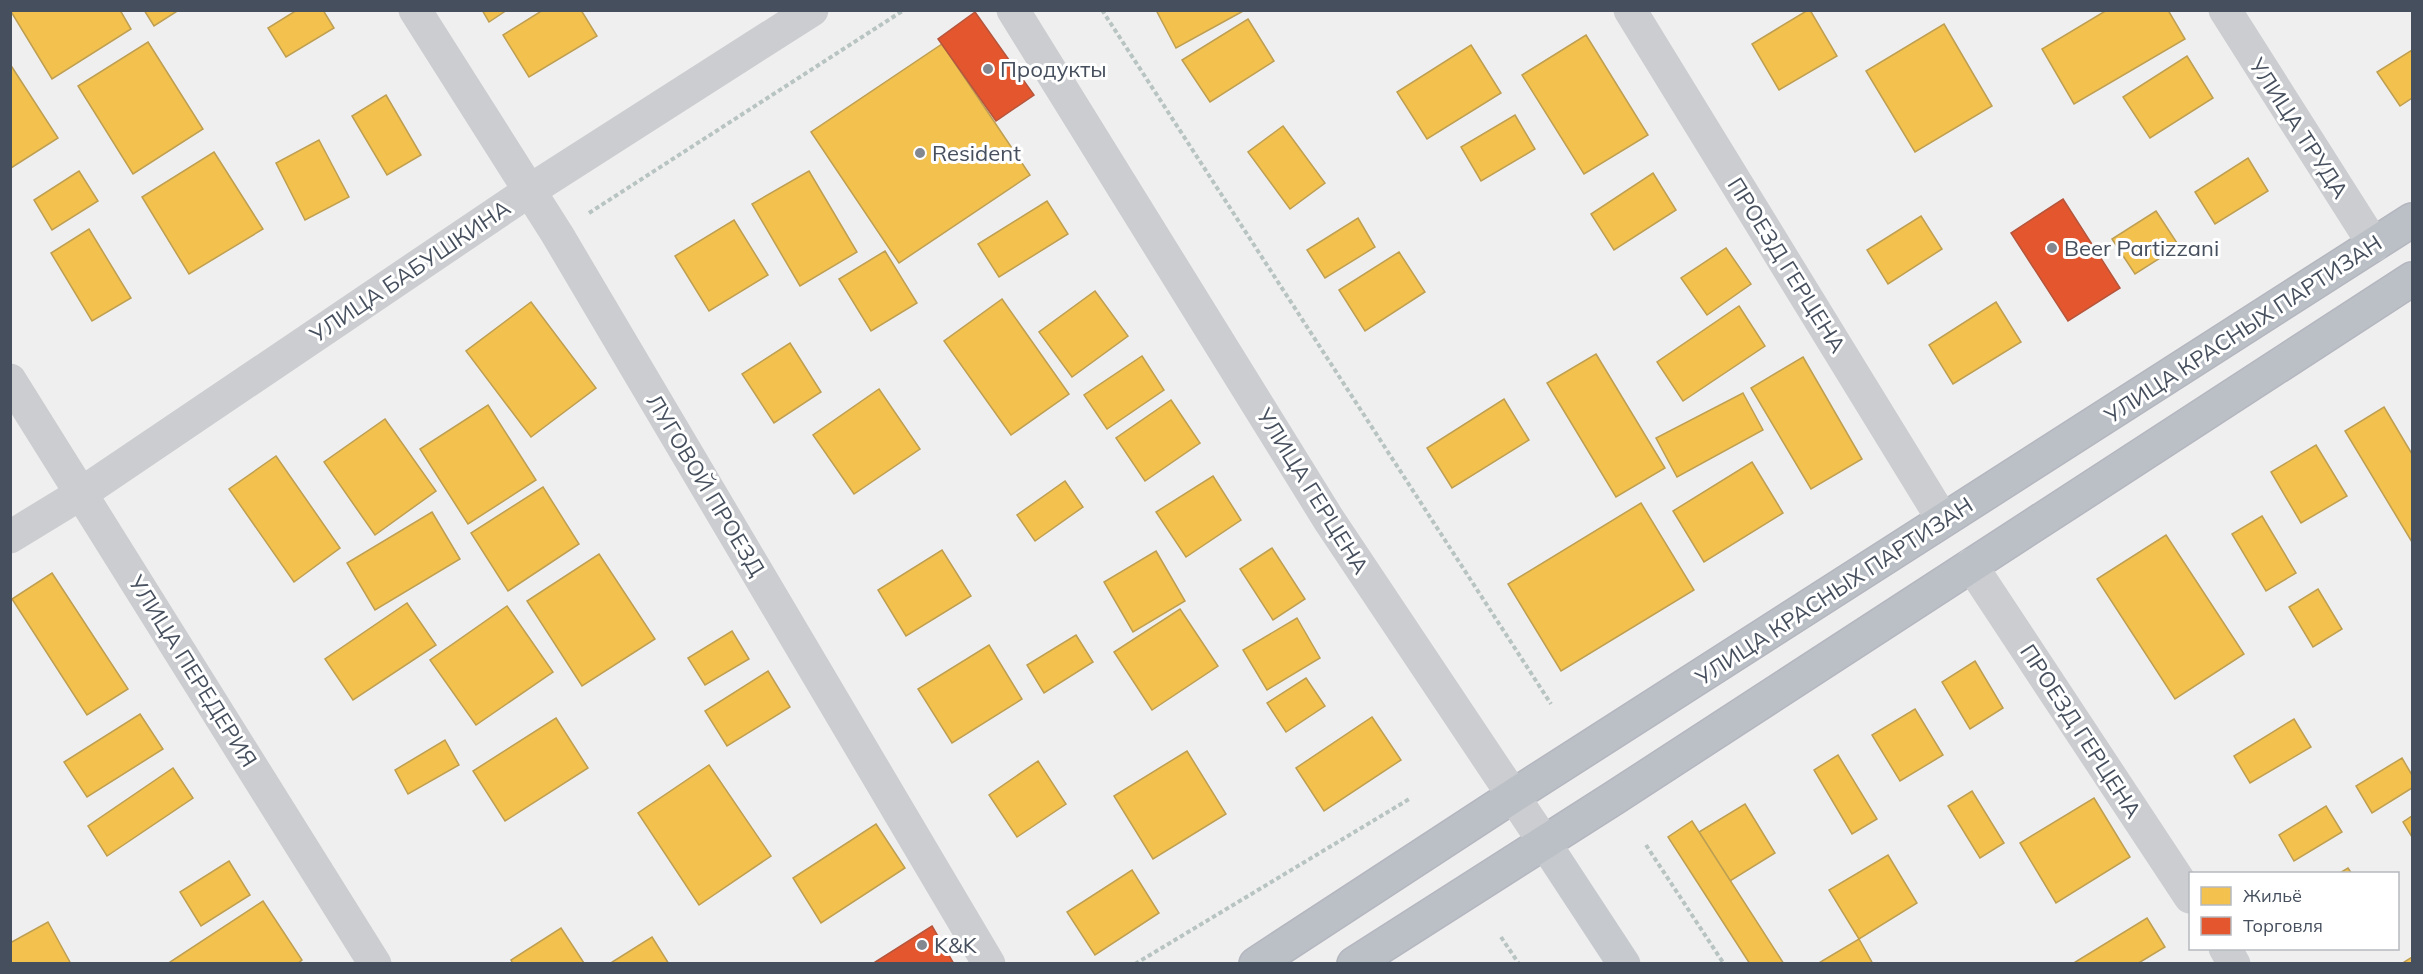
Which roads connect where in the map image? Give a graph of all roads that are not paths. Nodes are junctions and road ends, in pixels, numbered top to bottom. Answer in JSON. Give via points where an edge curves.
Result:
{"nodes":[{"id":1,"x":415,"y":10,"type":"edge"},
{"id":2,"x":812,"y":10,"type":"edge"},
{"id":3,"x":1014,"y":10,"type":"edge"},
{"id":4,"x":1630,"y":10,"type":"edge"},
{"id":5,"x":2225,"y":10,"type":"edge"},
{"id":6,"x":529,"y":190,"type":"junction"},
{"id":7,"x":2412,"y":220,"type":"edge"},
{"id":8,"x":2374,"y":245,"type":"junction"},
{"id":9,"x":2409,"y":289,"type":"edge"},
{"id":10,"x":10,"y":380,"type":"edge"},
{"id":11,"x":82,"y":493,"type":"junction"},
{"id":12,"x":1943,"y":520,"type":"junction"},
{"id":13,"x":10,"y":537,"type":"edge"},
{"id":14,"x":1971,"y":565,"type":"junction"},
{"id":15,"x":1513,"y":796,"type":"junction"},
{"id":16,"x":1544,"y":843,"type":"junction"},
{"id":17,"x":2189,"y":895,"type":"edge"},
{"id":18,"x":2225,"y":950,"type":"edge"},
{"id":19,"x":375,"y":963,"type":"edge"},
{"id":20,"x":989,"y":963,"type":"edge"},
{"id":21,"x":1256,"y":963,"type":"edge"},
{"id":22,"x":1354,"y":963,"type":"edge"},
{"id":23,"x":1624,"y":963,"type":"edge"},
{"id":24,"x":2234,"y":963,"type":"edge"}],
"edges":[{"from":1,"to":6,"type":"street","name":"ЛУГОВОЙ ПРОЕЗД"},
{"from":2,"to":6,"type":"street","name":"УЛИЦА БАБУШКИНА"},
{"from":3,"to":15,"type":"street","name":"УЛИЦА ГЕРЦЕНА","via":[[1329,520]]},
{"from":4,"to":12,"type":"street","name":"ПРОЕЗД ГЕРЦЕНА"},
{"from":5,"to":8,"type":"street","name":"УЛИЦА ТРУДА"},
{"from":6,"to":11,"type":"street","name":"УЛИЦА БАБУШКИНА"},
{"from":6,"to":20,"type":"street","name":"ЛУГОВОЙ ПРОЕЗД"},
{"from":7,"to":8,"type":"highway","name":"УЛИЦА КРАСНЫХ ПАРТИЗАН"},
{"from":8,"to":12,"type":"highway","name":"УЛИЦА КРАСНЫХ ПАРТИЗАН"},
{"from":9,"to":14,"type":"highway"},
{"from":10,"to":11,"type":"street","name":"УЛИЦА ПЕРЕДЕРИЯ"},
{"from":11,"to":13,"type":"street","name":"УЛИЦА БАБУШКИНА"},
{"from":11,"to":19,"type":"street","name":"УЛИЦА ПЕРЕДЕРИЯ"},
{"from":12,"to":15,"type":"highway","name":"УЛИЦА КРАСНЫХ ПАРТИЗАН"},
{"from":14,"to":16,"type":"highway"},
{"from":14,"to":17,"type":"street","name":"ПРОЕЗД ГЕРЦЕНА"},
{"from":15,"to":16,"type":"street","name":"УЛИЦА ГЕРЦЕНА"},
{"from":15,"to":21,"type":"highway","name":"УЛИЦА КРАСНЫХ ПАРТИЗАН"},
{"from":16,"to":22,"type":"highway"},
{"from":16,"to":23,"type":"main road","name":"УЛИЦА ГЕРЦЕНА"},
{"from":18,"to":24,"type":"street"}]}
